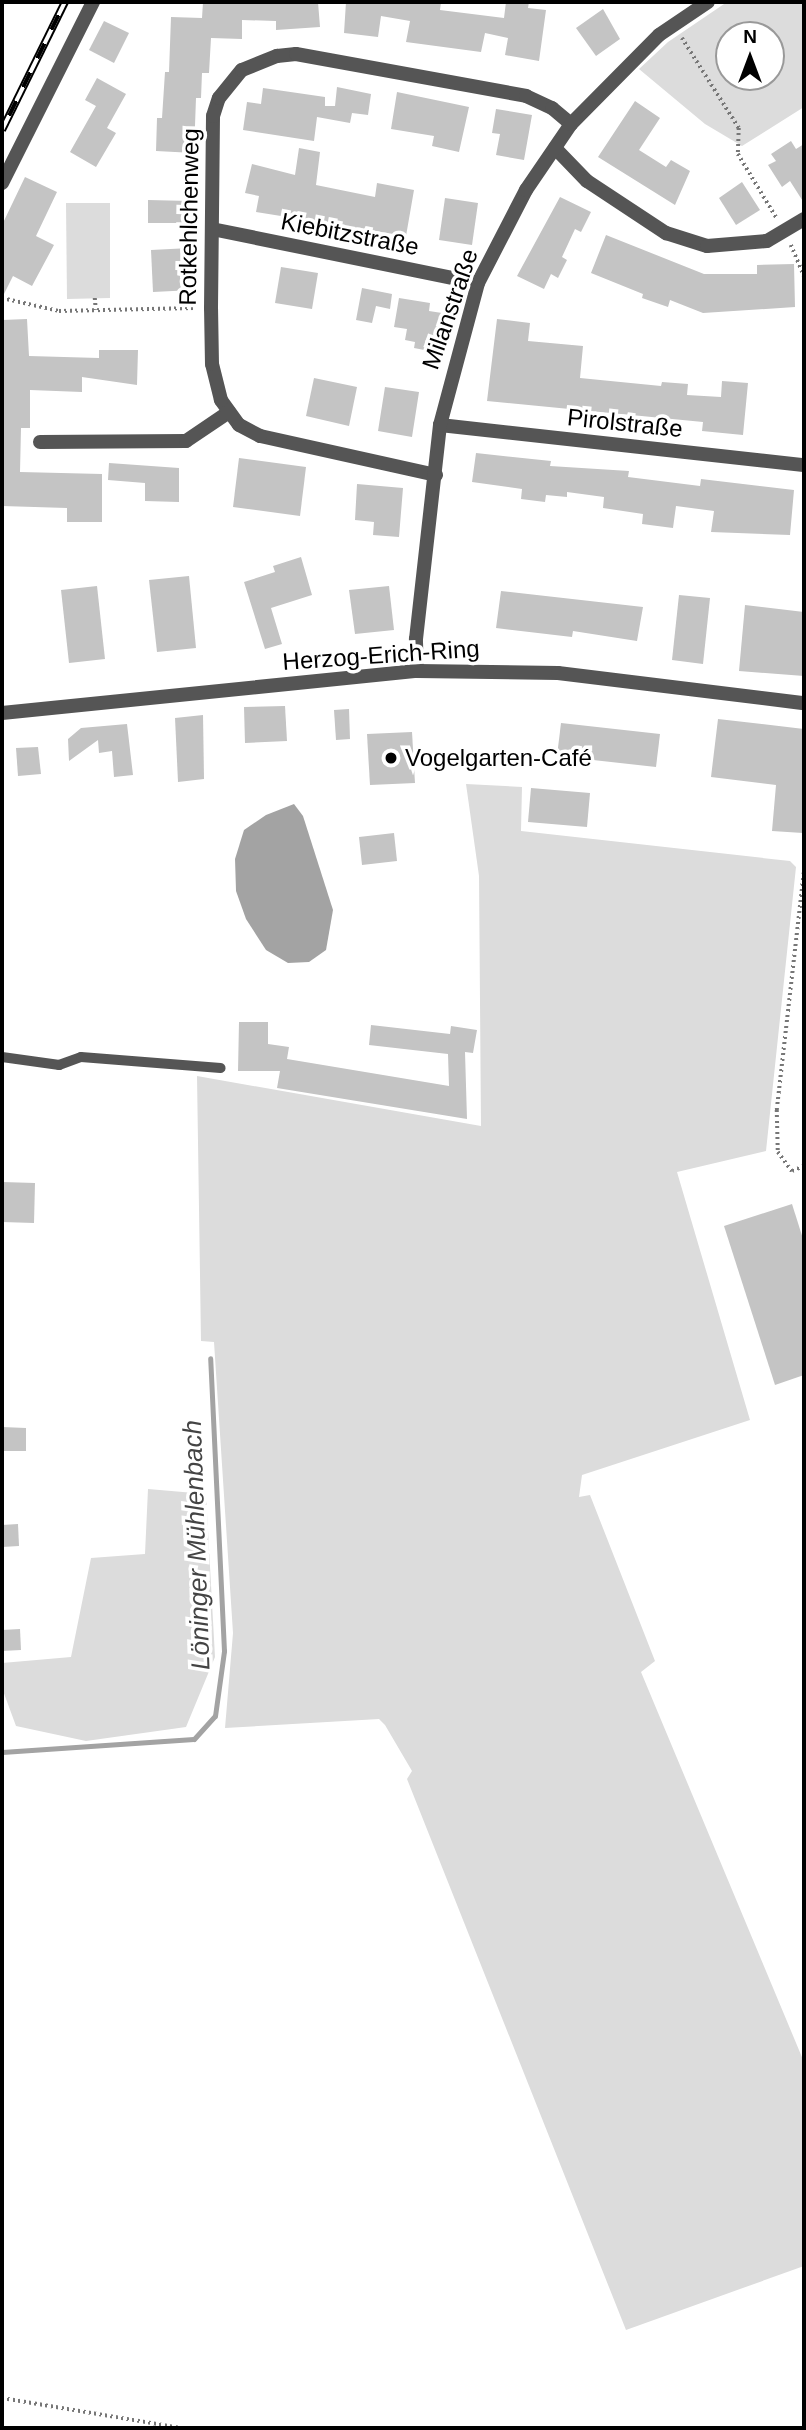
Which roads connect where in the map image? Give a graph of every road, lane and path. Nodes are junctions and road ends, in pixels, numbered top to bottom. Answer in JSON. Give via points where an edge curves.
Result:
{"nodes":[{"id":1,"x":93,"y":2,"type":"edge"},
{"id":2,"x":708,"y":2,"type":"edge"},
{"id":3,"x":674,"y":25,"type":"junction"},
{"id":4,"x":571,"y":124,"type":"junction"},
{"id":5,"x":555,"y":148,"type":"junction"},
{"id":6,"x":2,"y":183,"type":"edge"},
{"id":7,"x":804,"y":219,"type":"edge"},
{"id":8,"x":212,"y":229,"type":"junction"},
{"id":9,"x":785,"y":232,"type":"junction"},
{"id":10,"x":804,"y":275,"type":"edge"},
{"id":11,"x":478,"y":283,"type":"junction"},
{"id":12,"x":2,"y":298,"type":"edge"},
{"id":13,"x":95,"y":298,"type":"dead end"},
{"id":14,"x":211,"y":308,"type":"junction"},
{"id":15,"x":96,"y":310,"type":"junction"},
{"id":16,"x":229,"y":412,"type":"junction"},
{"id":17,"x":440,"y":425,"type":"junction"},
{"id":18,"x":40,"y":442,"type":"dead end"},
{"id":19,"x":804,"y":466,"type":"edge"},
{"id":20,"x":436,"y":475,"type":"junction"},
{"id":21,"x":417,"y":671,"type":"junction"},
{"id":22,"x":804,"y":703,"type":"edge"},
{"id":23,"x":2,"y":713,"type":"edge"},
{"id":24,"x":804,"y":873,"type":"edge"},
{"id":25,"x":2,"y":1057,"type":"edge"},
{"id":26,"x":221,"y":1068,"type":"dead end"},
{"id":27,"x":804,"y":1166,"type":"edge"},
{"id":28,"x":2,"y":2398,"type":"edge"},
{"id":29,"x":181,"y":2428,"type":"edge"}],
"edges":[{"from":1,"to":6,"type":"street"},
{"from":2,"to":3,"type":"street","name":"Milanstraße"},
{"from":3,"to":4,"type":"street","name":"Milanstraße"},
{"from":3,"to":9,"type":"path","via":[[739,128],[738,154]]},
{"from":4,"to":5,"type":"street","name":"Milanstraße"},
{"from":4,"to":8,"type":"street","name":"Rotkehlchenweg","via":[[552,108],[526,96],[296,54],[277,56],[242,70],[219,98],[213,116]]},
{"from":5,"to":9,"type":"street","via":[[587,181],[666,233],[707,246],[767,241]]},
{"from":5,"to":11,"type":"street","name":"Milanstraße","via":[[526,190]]},
{"from":7,"to":9,"type":"street"},
{"from":8,"to":11,"type":"street","name":"Kiebitzstraße"},
{"from":8,"to":14,"type":"street","name":"Rotkehlchenweg"},
{"from":9,"to":10,"type":"path"},
{"from":11,"to":17,"type":"street","name":"Milanstraße"},
{"from":12,"to":15,"type":"path","via":[[59,311]]},
{"from":13,"to":15,"type":"path"},
{"from":14,"to":15,"type":"path"},
{"from":14,"to":16,"type":"street","name":"Rotkehlchenweg","via":[[215,385]]},
{"from":16,"to":18,"type":"street","via":[[186,441]]},
{"from":16,"to":20,"type":"street","name":"Rotkehlchenweg","via":[[239,425],[272,440]]},
{"from":17,"to":19,"type":"street","name":"Pirolstraße"},
{"from":17,"to":20,"type":"street","name":"Milanstraße"},
{"from":20,"to":21,"type":"street","name":"Milanstraße","via":[[416,639]]},
{"from":21,"to":22,"type":"street","name":"Herzog-Erich-Ring","via":[[558,673]]},
{"from":21,"to":23,"type":"street","name":"Herzog-Erich-Ring"},
{"from":24,"to":27,"type":"path","via":[[777,1110],[778,1152],[792,1171]]},
{"from":25,"to":26,"type":"lane","via":[[59,1065],[81,1057]]},
{"from":28,"to":29,"type":"path"}]}
